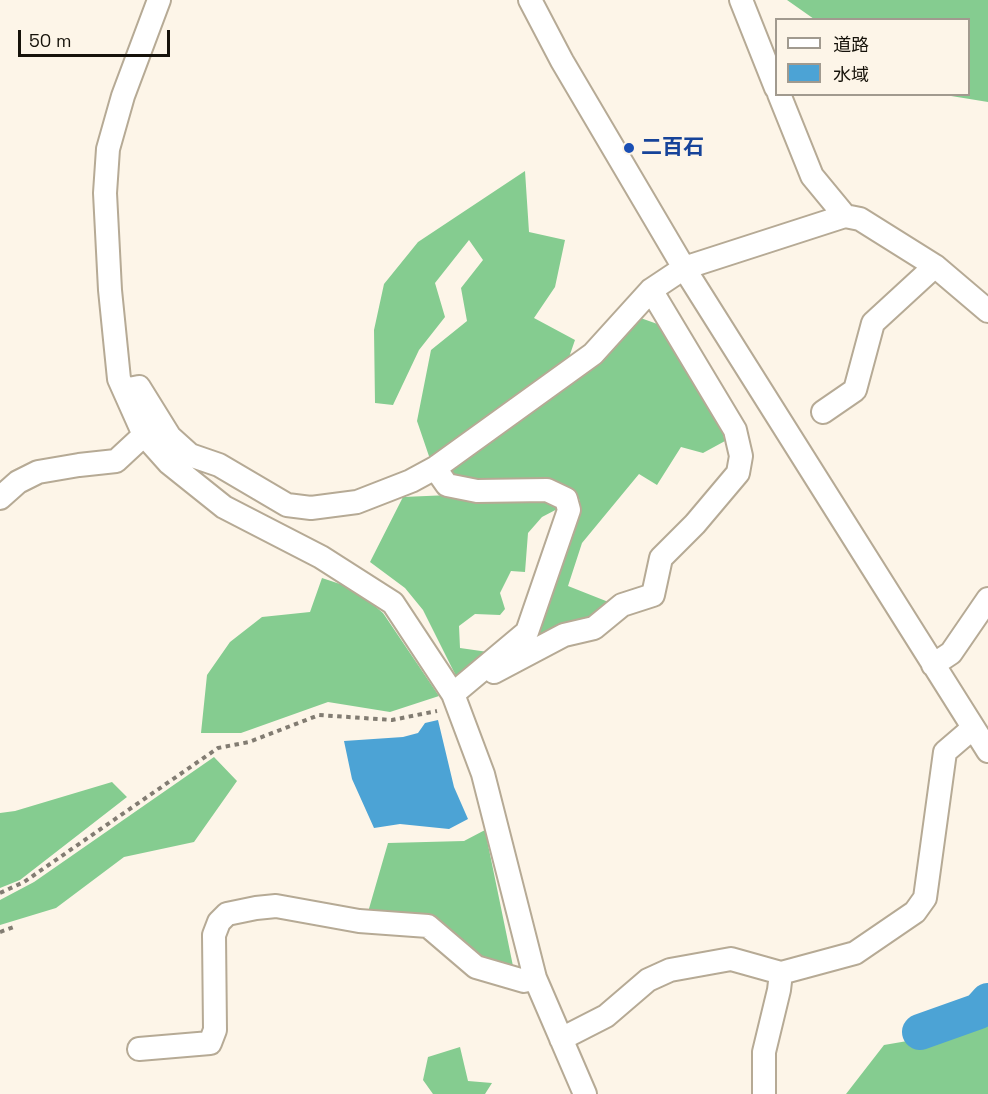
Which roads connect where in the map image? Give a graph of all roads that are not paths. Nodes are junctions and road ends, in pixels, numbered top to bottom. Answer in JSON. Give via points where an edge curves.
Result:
{"nodes":[{"id":1,"x":159,"y":0,"type":"edge"},
{"id":2,"x":530,"y":0,"type":"edge"},
{"id":3,"x":741,"y":0,"type":"edge"},
{"id":4,"x":775,"y":83,"type":"edge"},
{"id":5,"x":780,"y":96,"type":"edge"},
{"id":6,"x":845,"y":216,"type":"junction"},
{"id":7,"x":935,"y":266,"type":"junction"},
{"id":8,"x":684,"y":268,"type":"junction"},
{"id":9,"x":651,"y":290,"type":"junction"},
{"id":10,"x":988,"y":311,"type":"edge"},
{"id":11,"x":124,"y":390,"type":"junction"},
{"id":12,"x":822,"y":412,"type":"dead end"},
{"id":13,"x":144,"y":435,"type":"junction"},
{"id":14,"x":435,"y":468,"type":"junction"},
{"id":15,"x":0,"y":498,"type":"edge"},
{"id":16,"x":988,"y":599,"type":"edge"},
{"id":17,"x":933,"y":665,"type":"junction"},
{"id":18,"x":478,"y":672,"type":"junction"},
{"id":19,"x":453,"y":694,"type":"junction"},
{"id":20,"x":973,"y":728,"type":"junction"},
{"id":21,"x":988,"y":751,"type":"edge"},
{"id":22,"x":781,"y":973,"type":"junction"},
{"id":23,"x":535,"y":978,"type":"junction"},
{"id":24,"x":561,"y":1039,"type":"junction"},
{"id":25,"x":140,"y":1049,"type":"dead end"},
{"id":26,"x":585,"y":1094,"type":"edge"},
{"id":27,"x":764,"y":1094,"type":"edge"}],
"edges":[{"from":1,"to":11,"type":"street","via":[[108,149],[105,193],[110,290],[119,379]]},
{"from":2,"to":8,"type":"street"},
{"from":3,"to":4,"type":"street"},
{"from":5,"to":6,"type":"street","via":[[812,176]]},
{"from":6,"to":7,"type":"street","via":[[860,219]]},
{"from":6,"to":8,"type":"street"},
{"from":7,"to":10,"type":"street"},
{"from":7,"to":12,"type":"street","via":[[873,323],[855,390]]},
{"from":8,"to":9,"type":"street"},
{"from":8,"to":17,"type":"street"},
{"from":9,"to":14,"type":"street","via":[[593,354]]},
{"from":9,"to":18,"type":"street","via":[[735,430],[741,456],[738,473],[661,558],[653,595],[622,604],[594,628],[564,635],[489,674]]},
{"from":11,"to":13,"type":"street"},
{"from":11,"to":14,"type":"street","via":[[139,387],[171,437],[190,454],[219,465],[287,505],[311,508],[357,502]]},
{"from":13,"to":15,"type":"street","via":[[116,461],[38,472],[18,482]]},
{"from":13,"to":19,"type":"street","via":[[169,462],[224,507],[321,557],[393,603]]},
{"from":14,"to":18,"type":"street","via":[[447,485],[477,490],[547,490],[566,499],[569,510],[527,632]]},
{"from":16,"to":17,"type":"street","via":[[951,653]]},
{"from":17,"to":20,"type":"street"},
{"from":18,"to":19,"type":"street"},
{"from":19,"to":23,"type":"street","via":[[483,774]]},
{"from":20,"to":21,"type":"street"},
{"from":20,"to":22,"type":"street","via":[[945,752],[925,898],[915,912],[855,953]]},
{"from":22,"to":24,"type":"street","via":[[731,959],[670,970],[648,980],[606,1016]]},
{"from":22,"to":27,"type":"street","via":[[764,1052]]},
{"from":23,"to":24,"type":"street"},
{"from":23,"to":25,"type":"street","via":[[524,981],[476,967],[428,926],[359,921],[276,906],[256,908],[227,914],[214,934],[215,1030],[210,1043]]},
{"from":24,"to":26,"type":"street"}]}
